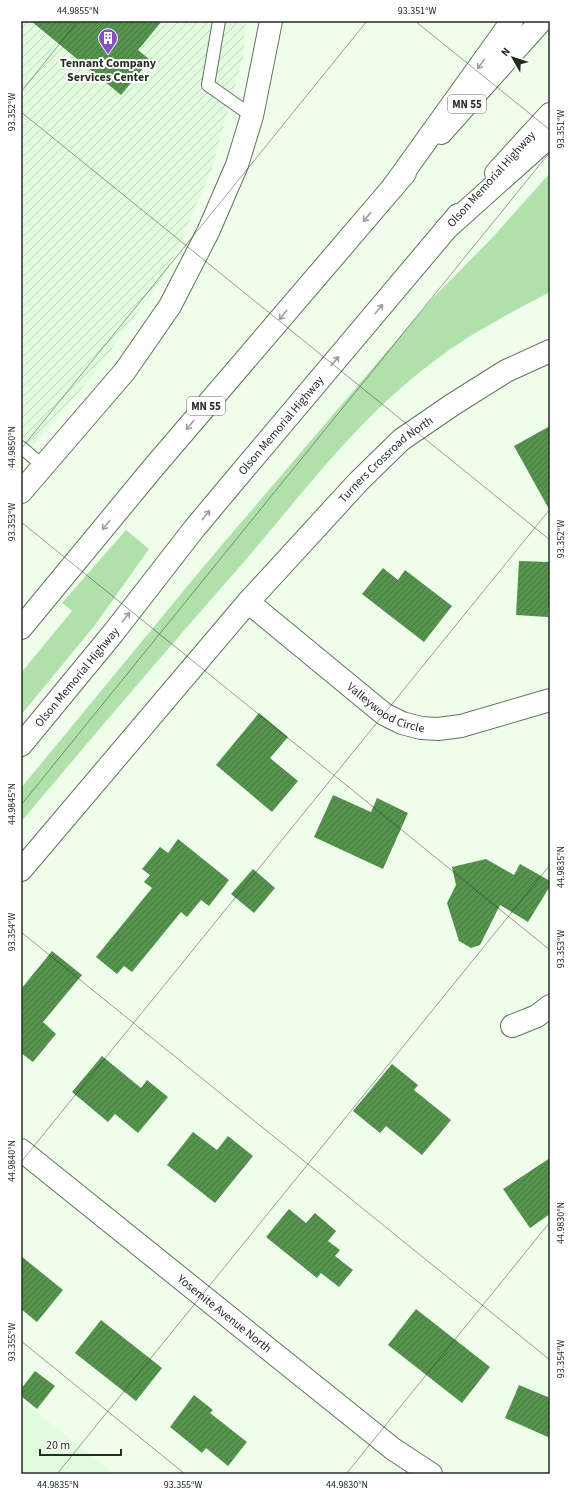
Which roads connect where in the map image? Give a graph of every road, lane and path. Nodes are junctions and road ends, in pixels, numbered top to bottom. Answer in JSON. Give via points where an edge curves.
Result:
{"nodes":[{"id":1,"x":219,"y":21,"type":"edge"},
{"id":2,"x":272,"y":21,"type":"edge"},
{"id":3,"x":512,"y":21,"type":"edge"},
{"id":4,"x":541,"y":21,"type":"edge"},
{"id":5,"x":550,"y":114,"type":"edge"},
{"id":6,"x":252,"y":116,"type":"junction"},
{"id":7,"x":550,"y":136,"type":"edge"},
{"id":8,"x":393,"y":187,"type":"junction"},
{"id":9,"x":446,"y":229,"type":"junction"},
{"id":10,"x":550,"y":351,"type":"edge"},
{"id":11,"x":21,"y":447,"type":"edge"},
{"id":12,"x":43,"y":466,"type":"junction"},
{"id":13,"x":21,"y":492,"type":"edge"},
{"id":14,"x":248,"y":602,"type":"junction"},
{"id":15,"x":21,"y":628,"type":"edge"},
{"id":16,"x":550,"y":700,"type":"edge"},
{"id":17,"x":21,"y":745,"type":"edge"},
{"id":18,"x":21,"y":870,"type":"edge"},
{"id":19,"x":550,"y":1006,"type":"edge"},
{"id":20,"x":512,"y":1026,"type":"dead end"},
{"id":21,"x":21,"y":1150,"type":"edge"},
{"id":22,"x":431,"y":1474,"type":"edge"}],
"edges":[{"from":1,"to":6,"type":"lane","via":[[208,85]]},
{"from":2,"to":6,"type":"main road"},
{"from":3,"to":8,"type":"main road","one_way":true},
{"from":4,"to":8,"type":"main road","number":"MN 55"},
{"from":5,"to":9,"type":"main road","name":"Olson Memorial Highway"},
{"from":6,"to":12,"type":"main road","via":[[237,165],[208,232],[170,306],[125,371]]},
{"from":7,"to":9,"type":"main road"},
{"from":8,"to":15,"type":"main road","number":"MN 55","one_way":true,"via":[[158,462]]},
{"from":17,"to":9,"type":"main road","name":"Olson Memorial Highway","one_way":true,"via":[[209,511]]},
{"from":10,"to":14,"type":"main road","name":"Turners Crossroad North","via":[[506,371],[401,440],[359,481]]},
{"from":11,"to":12,"type":"lane"},
{"from":12,"to":13,"type":"main road"},
{"from":14,"to":16,"type":"main road","name":"Valleywood Circle","via":[[384,714],[402,723],[432,729],[461,726]]},
{"from":14,"to":18,"type":"main road","name":"Turners Crossroad North"},
{"from":19,"to":20,"type":"main road","via":[[537,1016]]},
{"from":21,"to":22,"type":"main road","name":"Yosemite Avenue North","via":[[387,1444]]}]}
